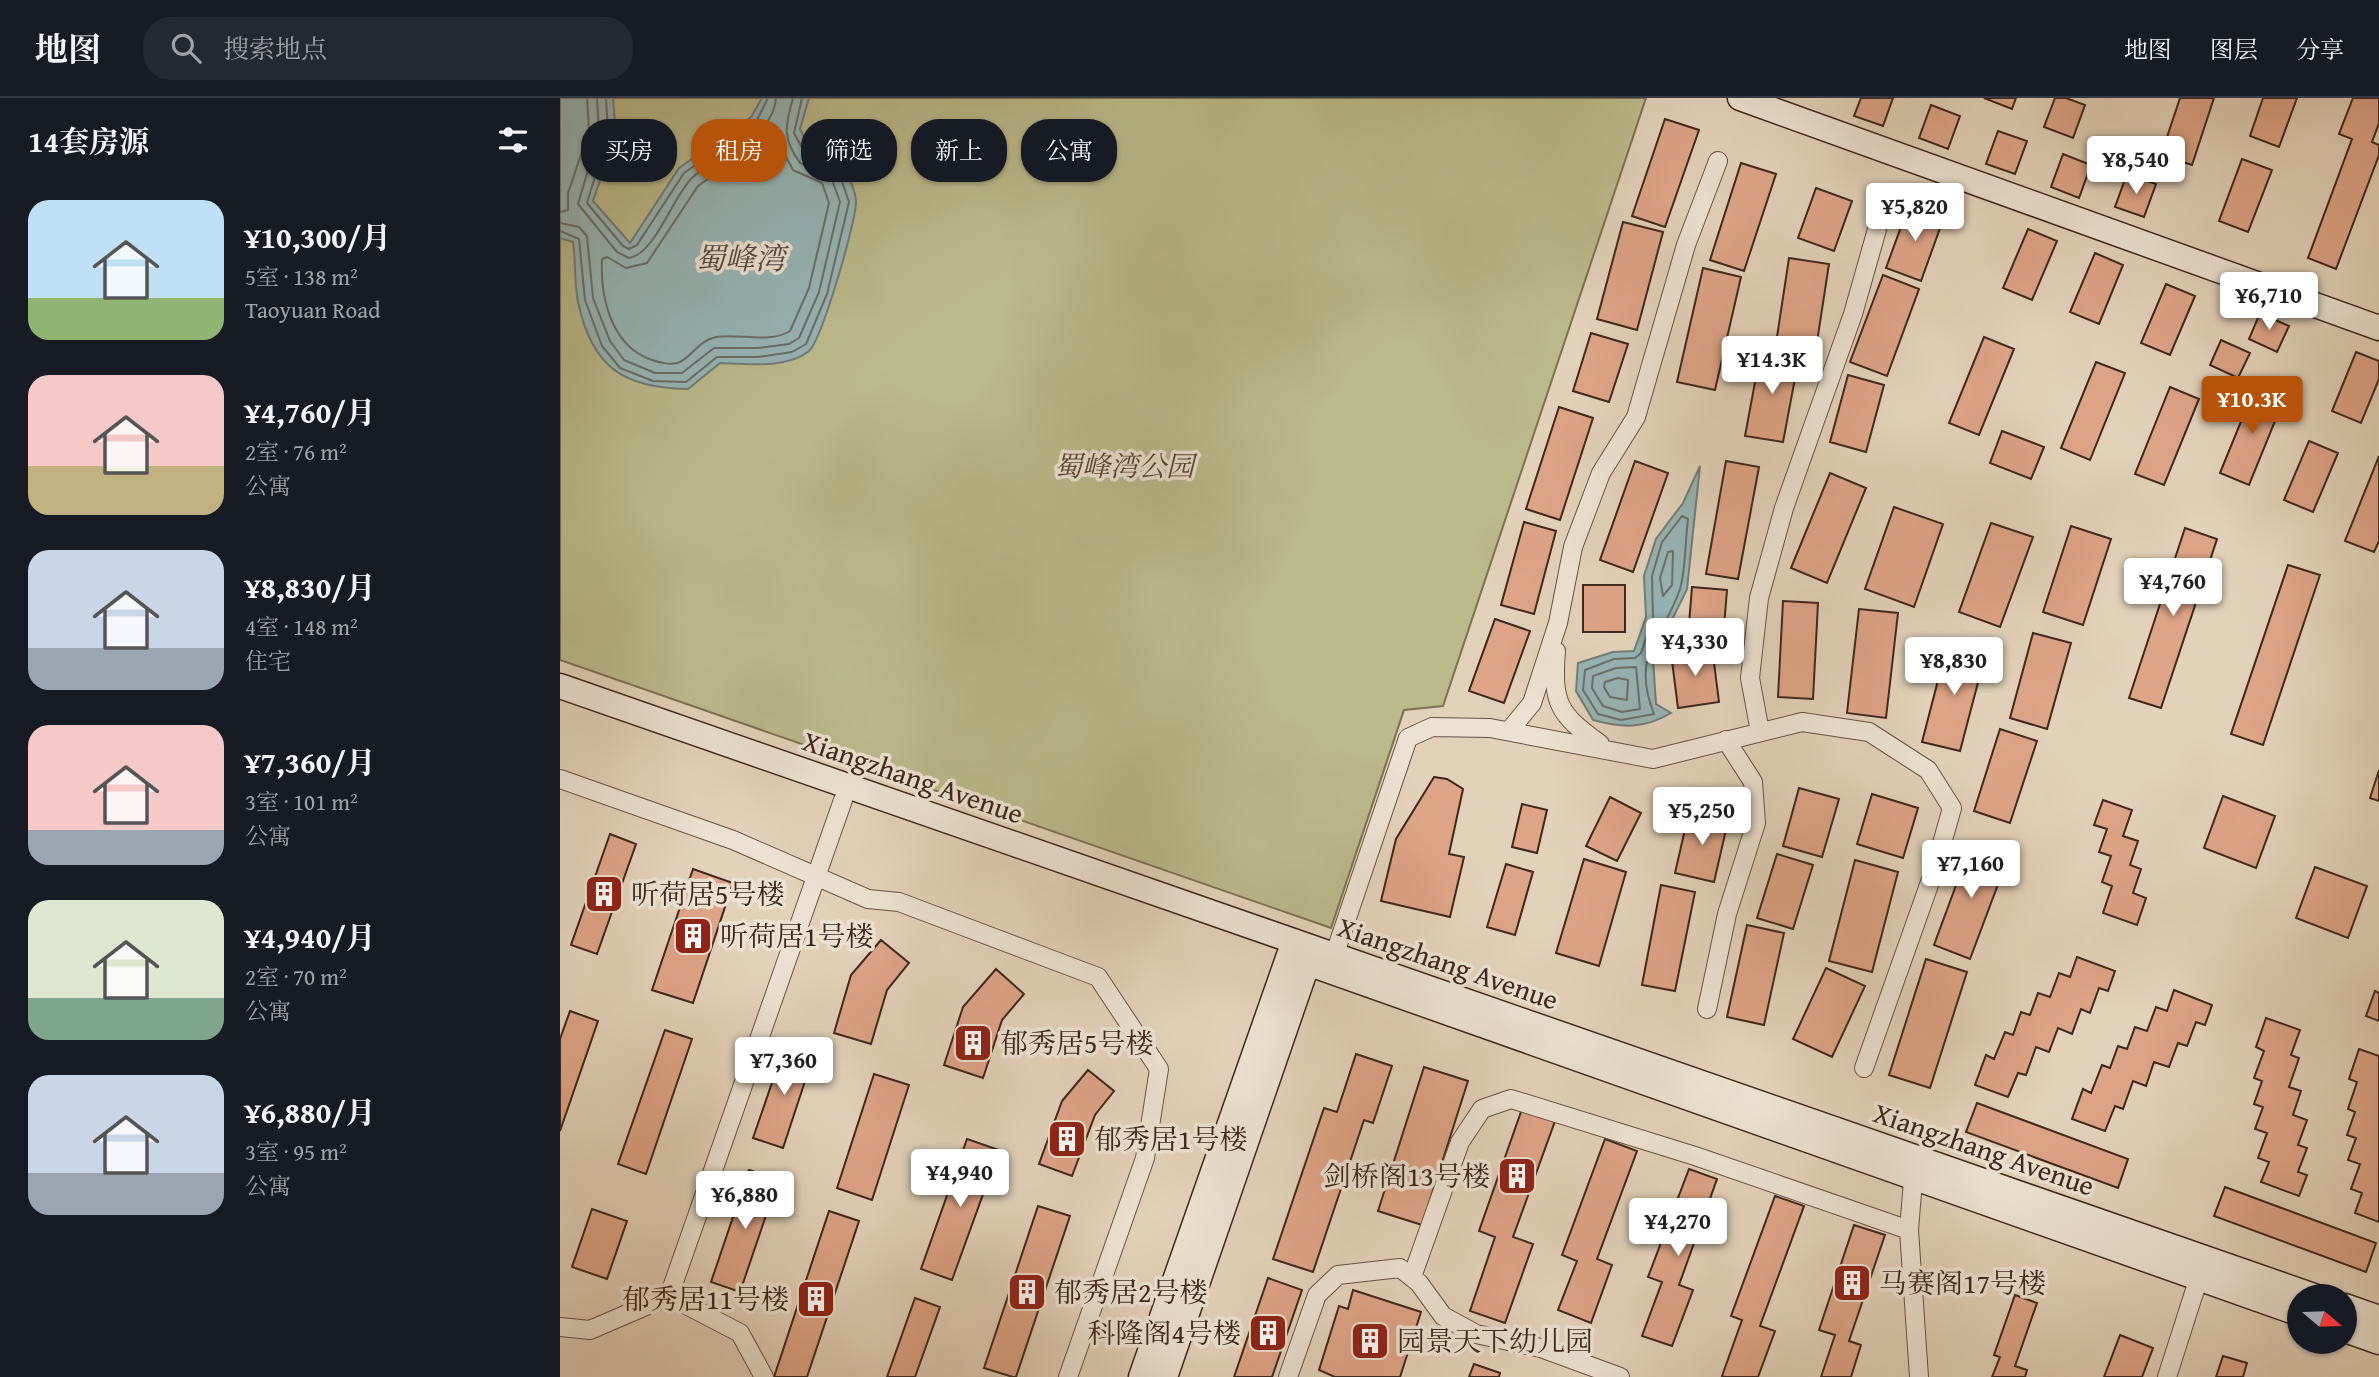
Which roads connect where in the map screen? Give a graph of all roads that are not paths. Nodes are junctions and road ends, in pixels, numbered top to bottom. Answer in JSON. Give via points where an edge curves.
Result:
{"nodes":[{"id":1,"x":1740,"y":98,"type":"edge"},
{"id":2,"x":1718,"y":161,"type":"dead end"},
{"id":3,"x":1886,"y":194,"type":"dead end"},
{"id":4,"x":2379,"y":328,"type":"edge"},
{"id":5,"x":1559,"y":623,"type":"junction"},
{"id":6,"x":560,"y":686,"type":"edge"},
{"id":7,"x":560,"y":700,"type":"edge"},
{"id":8,"x":1509,"y":731,"type":"junction"},
{"id":9,"x":1759,"y":732,"type":"junction"},
{"id":10,"x":1726,"y":740,"type":"junction"},
{"id":11,"x":1606,"y":748,"type":"junction"},
{"id":12,"x":560,"y":779,"type":"edge"},
{"id":13,"x":844,"y":800,"type":"junction"},
{"id":14,"x":817,"y":876,"type":"junction"},
{"id":15,"x":1311,"y":956,"type":"junction"},
{"id":16,"x":1707,"y":1009,"type":"dead end"},
{"id":17,"x":1864,"y":1068,"type":"dead end"},
{"id":18,"x":1914,"y":1168,"type":"junction"},
{"id":19,"x":1909,"y":1230,"type":"junction"},
{"id":20,"x":2202,"y":1268,"type":"junction"},
{"id":21,"x":1412,"y":1277,"type":"junction"},
{"id":22,"x":2287,"y":1289,"type":"edge"},
{"id":23,"x":669,"y":1296,"type":"junction"},
{"id":24,"x":2287,"y":1308,"type":"edge"},
{"id":25,"x":2357,"y":1311,"type":"edge"},
{"id":26,"x":2379,"y":1318,"type":"edge"},
{"id":27,"x":560,"y":1327,"type":"edge"},
{"id":28,"x":2357,"y":1334,"type":"edge"},
{"id":29,"x":2379,"y":1342,"type":"edge"},
{"id":30,"x":764,"y":1377,"type":"edge"},
{"id":31,"x":1068,"y":1377,"type":"edge"},
{"id":32,"x":1141,"y":1377,"type":"edge"},
{"id":33,"x":1165,"y":1377,"type":"edge"},
{"id":34,"x":1288,"y":1377,"type":"edge"},
{"id":35,"x":1620,"y":1377,"type":"edge"},
{"id":36,"x":1919,"y":1377,"type":"edge"},
{"id":37,"x":2167,"y":1377,"type":"edge"}],
"edges":[{"from":1,"to":4,"type":"street"},
{"from":2,"to":5,"type":"street","via":[[1686,245],[1636,416],[1601,473],[1573,547]]},
{"from":3,"to":9,"type":"street","via":[[1853,314],[1784,508],[1759,598],[1751,678]]},
{"from":5,"to":8,"type":"street","via":[[1532,703]]},
{"from":5,"to":11,"type":"street","via":[[1553,685],[1566,719]]},
{"from":6,"to":15,"type":"street","name":"Xiangzhang Avenue"},
{"from":7,"to":13,"type":"street","name":"Xiangzhang Avenue"},
{"from":8,"to":11,"type":"street"},
{"from":8,"to":15,"type":"street","via":[[1432,727],[1408,738]]},
{"from":9,"to":10,"type":"street"},
{"from":9,"to":17,"type":"street","via":[[1801,722],[1869,732],[1928,770],[1952,808],[1936,868]]},
{"from":10,"to":11,"type":"street","via":[[1653,759]]},
{"from":10,"to":16,"type":"street","via":[[1753,782],[1756,823],[1727,914]]},
{"from":12,"to":14,"type":"street","via":[[733,840]]},
{"from":13,"to":14,"type":"street"},
{"from":13,"to":15,"type":"street","name":"Xiangzhang Avenue"},
{"from":14,"to":23,"type":"street"},
{"from":14,"to":31,"type":"street","via":[[868,899],[899,902],[1098,977],[1159,1069],[1145,1158]]},
{"from":15,"to":18,"type":"street","name":"Xiangzhang Avenue"},
{"from":15,"to":32,"type":"street"},
{"from":15,"to":33,"type":"street"},
{"from":18,"to":19,"type":"street"},
{"from":18,"to":20,"type":"street","name":"Xiangzhang Avenue"},
{"from":19,"to":21,"type":"street","via":[[1511,1099],[1482,1109],[1460,1142]]},
{"from":19,"to":36,"type":"street"},
{"from":20,"to":22,"type":"street","name":"Xiangzhang Avenue"},
{"from":20,"to":24,"type":"street","name":"Xiangzhang Avenue"},
{"from":20,"to":37,"type":"street"},
{"from":21,"to":34,"type":"street","via":[[1400,1268],[1338,1275],[1317,1294]]},
{"from":21,"to":35,"type":"street","via":[[1443,1316],[1476,1334],[1541,1348]]},
{"from":23,"to":27,"type":"street","via":[[590,1330]]},
{"from":23,"to":30,"type":"street","via":[[740,1333]]},
{"from":25,"to":26,"type":"street"},
{"from":28,"to":29,"type":"street"}]}
